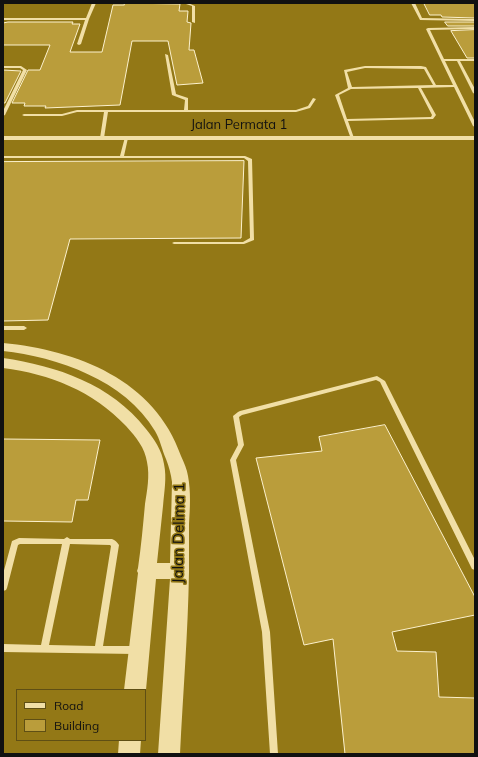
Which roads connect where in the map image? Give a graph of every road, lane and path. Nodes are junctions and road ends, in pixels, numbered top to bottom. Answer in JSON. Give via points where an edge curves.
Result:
{"nodes":[{"id":1,"x":94,"y":3,"type":"edge"},
{"id":2,"x":185,"y":3,"type":"edge"},
{"id":3,"x":413,"y":3,"type":"edge"},
{"id":4,"x":3,"y":19,"type":"edge"},
{"id":5,"x":87,"y":19,"type":"junction"},
{"id":6,"x":475,"y":20,"type":"edge"},
{"id":7,"x":194,"y":22,"type":"dead end"},
{"id":8,"x":475,"y":28,"type":"edge"},
{"id":9,"x":79,"y":44,"type":"dead end"},
{"id":10,"x":166,"y":55,"type":"dead end"},
{"id":11,"x":443,"y":60,"type":"junction"},
{"id":12,"x":458,"y":60,"type":"junction"},
{"id":13,"x":475,"y":60,"type":"edge"},
{"id":14,"x":3,"y":67,"type":"edge"},
{"id":15,"x":435,"y":86,"type":"junction"},
{"id":16,"x":456,"y":86,"type":"junction"},
{"id":17,"x":419,"y":87,"type":"junction"},
{"id":18,"x":350,"y":88,"type":"junction"},
{"id":19,"x":475,"y":93,"type":"edge"},
{"id":20,"x":314,"y":98,"type":"dead end"},
{"id":21,"x":4,"y":110,"type":"edge"},
{"id":22,"x":106,"y":111,"type":"junction"},
{"id":23,"x":186,"y":111,"type":"junction"},
{"id":24,"x":3,"y":115,"type":"edge"},
{"id":25,"x":24,"y":115,"type":"dead end"},
{"id":26,"x":346,"y":120,"type":"junction"},
{"id":27,"x":475,"y":126,"type":"edge"},
{"id":28,"x":3,"y":138,"type":"edge"},
{"id":29,"x":102,"y":138,"type":"junction"},
{"id":30,"x":126,"y":138,"type":"junction"},
{"id":31,"x":352,"y":138,"type":"junction"},
{"id":32,"x":475,"y":138,"type":"edge"},
{"id":33,"x":3,"y":157,"type":"edge"},
{"id":34,"x":122,"y":157,"type":"junction"},
{"id":35,"x":174,"y":243,"type":"dead end"},
{"id":36,"x":3,"y":328,"type":"edge"},
{"id":37,"x":24,"y":328,"type":"dead end"},
{"id":38,"x":3,"y":347,"type":"edge"},
{"id":39,"x":3,"y":363,"type":"edge"},
{"id":40,"x":67,"y":540,"type":"junction"},
{"id":41,"x":475,"y":567,"type":"edge"},
{"id":42,"x":146,"y":571,"type":"junction"},
{"id":43,"x":180,"y":571,"type":"junction"},
{"id":44,"x":3,"y":588,"type":"edge"},
{"id":45,"x":3,"y":648,"type":"edge"},
{"id":46,"x":44,"y":649,"type":"junction"},
{"id":47,"x":98,"y":650,"type":"junction"},
{"id":48,"x":139,"y":650,"type":"junction"},
{"id":49,"x":135,"y":689,"type":"edge"},
{"id":50,"x":130,"y":741,"type":"edge"},
{"id":51,"x":129,"y":754,"type":"edge"},
{"id":52,"x":169,"y":754,"type":"edge"},
{"id":53,"x":274,"y":754,"type":"edge"}],
"edges":[{"from":1,"to":5,"type":"lane"},
{"from":2,"to":7,"type":"lane","via":[[193,6]]},
{"from":3,"to":6,"type":"lane","via":[[421,19]]},
{"from":4,"to":5,"type":"lane"},
{"from":5,"to":9,"type":"lane"},
{"from":8,"to":11,"type":"lane","via":[[428,29]]},
{"from":10,"to":23,"type":"lane","via":[[174,94],[187,100]]},
{"from":11,"to":12,"type":"lane"},
{"from":11,"to":16,"type":"lane"},
{"from":12,"to":13,"type":"lane"},
{"from":12,"to":19,"type":"lane"},
{"from":14,"to":21,"type":"lane","via":[[20,67],[25,70]]},
{"from":15,"to":16,"type":"lane"},
{"from":15,"to":17,"type":"lane"},
{"from":15,"to":18,"type":"lane","via":[[425,68],[365,67],[345,71]]},
{"from":16,"to":27,"type":"lane"},
{"from":17,"to":18,"type":"lane"},
{"from":17,"to":26,"type":"lane","via":[[434,115],[432,118]]},
{"from":18,"to":26,"type":"lane","via":[[337,95]]},
{"from":20,"to":23,"type":"lane","via":[[309,107],[296,111]]},
{"from":21,"to":24,"type":"lane"},
{"from":22,"to":23,"type":"lane"},
{"from":22,"to":25,"type":"lane"},
{"from":22,"to":29,"type":"lane"},
{"from":26,"to":31,"type":"lane"},
{"from":28,"to":29,"type":"street","name":"Jalan Permata 1"},
{"from":29,"to":30,"type":"street","name":"Jalan Permata 1"},
{"from":30,"to":31,"type":"street","name":"Jalan Permata 1"},
{"from":30,"to":34,"type":"lane"},
{"from":31,"to":32,"type":"street","name":"Jalan Permata 1"},
{"from":33,"to":34,"type":"lane"},
{"from":34,"to":35,"type":"lane","via":[[245,157],[250,160],[252,240]]},
{"from":36,"to":37,"type":"lane"},
{"from":38,"to":43,"type":"street","name":"Jalan Delima 1","via":[[24,348],[51,354],[106,377],[139,400],[159,424],[171,448],[180,476]]},
{"from":39,"to":42,"type":"street","name":"Jalan Delima 1","via":[[61,375],[87,386],[129,419],[145,438],[155,458],[157,477]]},
{"from":40,"to":44,"type":"lane","via":[[15,543]]},
{"from":40,"to":46,"type":"lane"},
{"from":40,"to":47,"type":"lane","via":[[108,541],[115,545]]},
{"from":41,"to":53,"type":"lane","via":[[382,381],[378,378],[236,416],[242,445],[233,460],[266,632]]},
{"from":42,"to":43,"type":"street"},
{"from":42,"to":48,"type":"street","name":"Jalan Delima 1"},
{"from":43,"to":52,"type":"street","name":"Jalan Delima 1"},
{"from":45,"to":46,"type":"lane"},
{"from":46,"to":47,"type":"lane"},
{"from":47,"to":48,"type":"lane"},
{"from":48,"to":49,"type":"street","name":"Jalan Delima 1"},
{"from":50,"to":51,"type":"street"}]}
